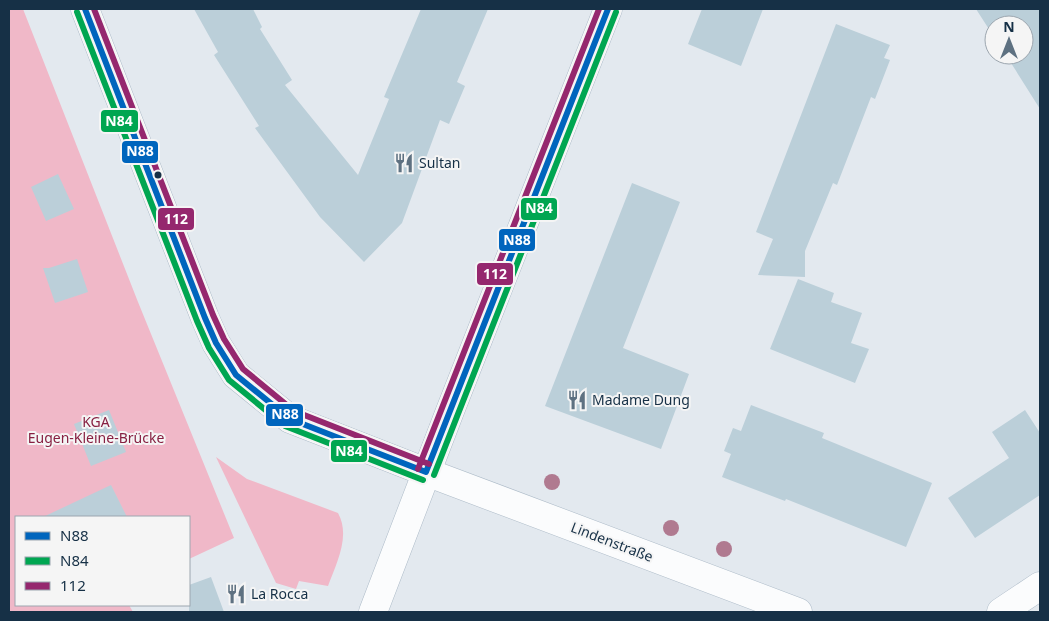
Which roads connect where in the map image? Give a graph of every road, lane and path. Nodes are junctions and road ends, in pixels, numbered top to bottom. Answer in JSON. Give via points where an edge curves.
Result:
{"nodes":[{"id":1,"x":85,"y":9,"type":"edge"},
{"id":2,"x":608,"y":9,"type":"edge"},
{"id":3,"x":426,"y":472,"type":"junction"},
{"id":4,"x":1040,"y":586,"type":"edge"},
{"id":5,"x":373,"y":612,"type":"edge"},
{"id":6,"x":798,"y":612,"type":"edge"},
{"id":7,"x":1001,"y":612,"type":"edge"}],
"edges":[{"from":1,"to":3,"type":"main road","name":"Lindenstraße","via":[[205,318],[236,375],[290,419]]},
{"from":2,"to":3,"type":"main road"},
{"from":3,"to":5,"type":"main road"},
{"from":3,"to":6,"type":"main road","name":"Lindenstraße"},
{"from":4,"to":7,"type":"main road"}]}
